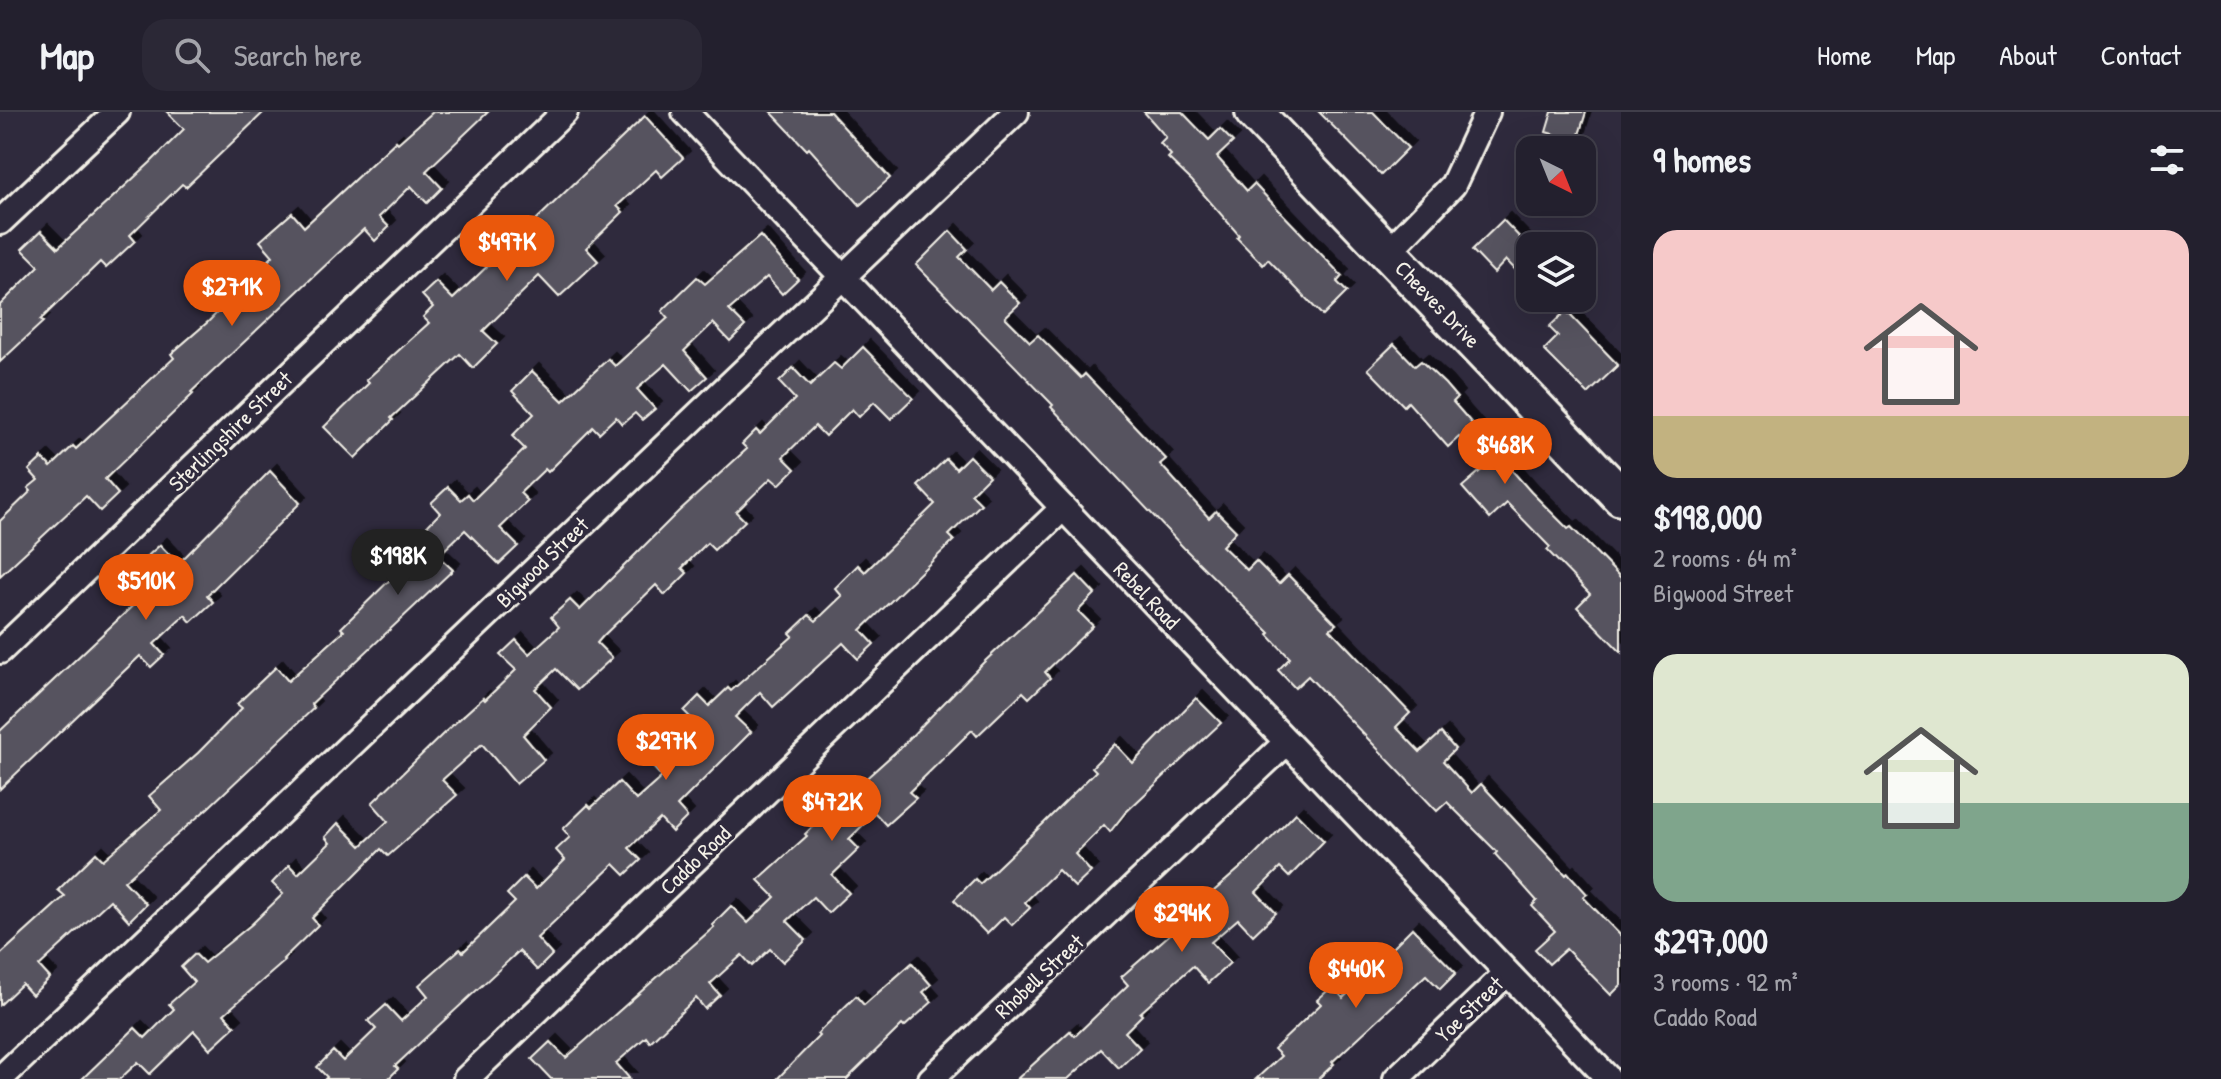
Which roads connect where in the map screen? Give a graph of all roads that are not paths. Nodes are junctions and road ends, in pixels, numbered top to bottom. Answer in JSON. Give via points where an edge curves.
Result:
{"nodes":[{"id":1,"x":117,"y":112,"type":"edge"},
{"id":2,"x":565,"y":112,"type":"edge"},
{"id":3,"x":685,"y":112,"type":"edge"},
{"id":4,"x":1016,"y":112,"type":"edge"},
{"id":5,"x":1254,"y":112,"type":"edge"},
{"id":6,"x":1487,"y":112,"type":"edge"},
{"id":7,"x":0,"y":222,"type":"edge"},
{"id":8,"x":1388,"y":252,"type":"junction"},
{"id":9,"x":842,"y":276,"type":"junction"},
{"id":10,"x":1617,"y":483,"type":"edge"},
{"id":11,"x":1063,"y":508,"type":"junction"},
{"id":12,"x":0,"y":651,"type":"edge"},
{"id":13,"x":1287,"y":742,"type":"junction"},
{"id":14,"x":1507,"y":973,"type":"junction"},
{"id":15,"x":0,"y":1079,"type":"edge"},
{"id":16,"x":466,"y":1079,"type":"edge"},
{"id":17,"x":931,"y":1079,"type":"edge"},
{"id":18,"x":1396,"y":1079,"type":"edge"},
{"id":19,"x":1609,"y":1079,"type":"edge"}],
"edges":[{"from":1,"to":7,"type":"street"},
{"from":2,"to":12,"type":"street","name":"Sterlingshire Street"},
{"from":3,"to":9,"type":"street","name":"Rebel Road"},
{"from":4,"to":9,"type":"street","name":"Bigwood Street"},
{"from":5,"to":8,"type":"street","name":"Cheeves Drive"},
{"from":6,"to":8,"type":"street","via":[[1453,185]]},
{"from":8,"to":10,"type":"street","name":"Cheeves Drive"},
{"from":9,"to":11,"type":"street","name":"Rebel Road"},
{"from":9,"to":15,"type":"street","name":"Bigwood Street"},
{"from":11,"to":13,"type":"street","name":"Rebel Road"},
{"from":11,"to":16,"type":"street","name":"Caddo Road"},
{"from":13,"to":14,"type":"street","name":"Rebel Road"},
{"from":13,"to":17,"type":"street","name":"Rhobell Street"},
{"from":14,"to":18,"type":"street","name":"Yoe Street"},
{"from":14,"to":19,"type":"street","name":"Rebel Road"}]}
